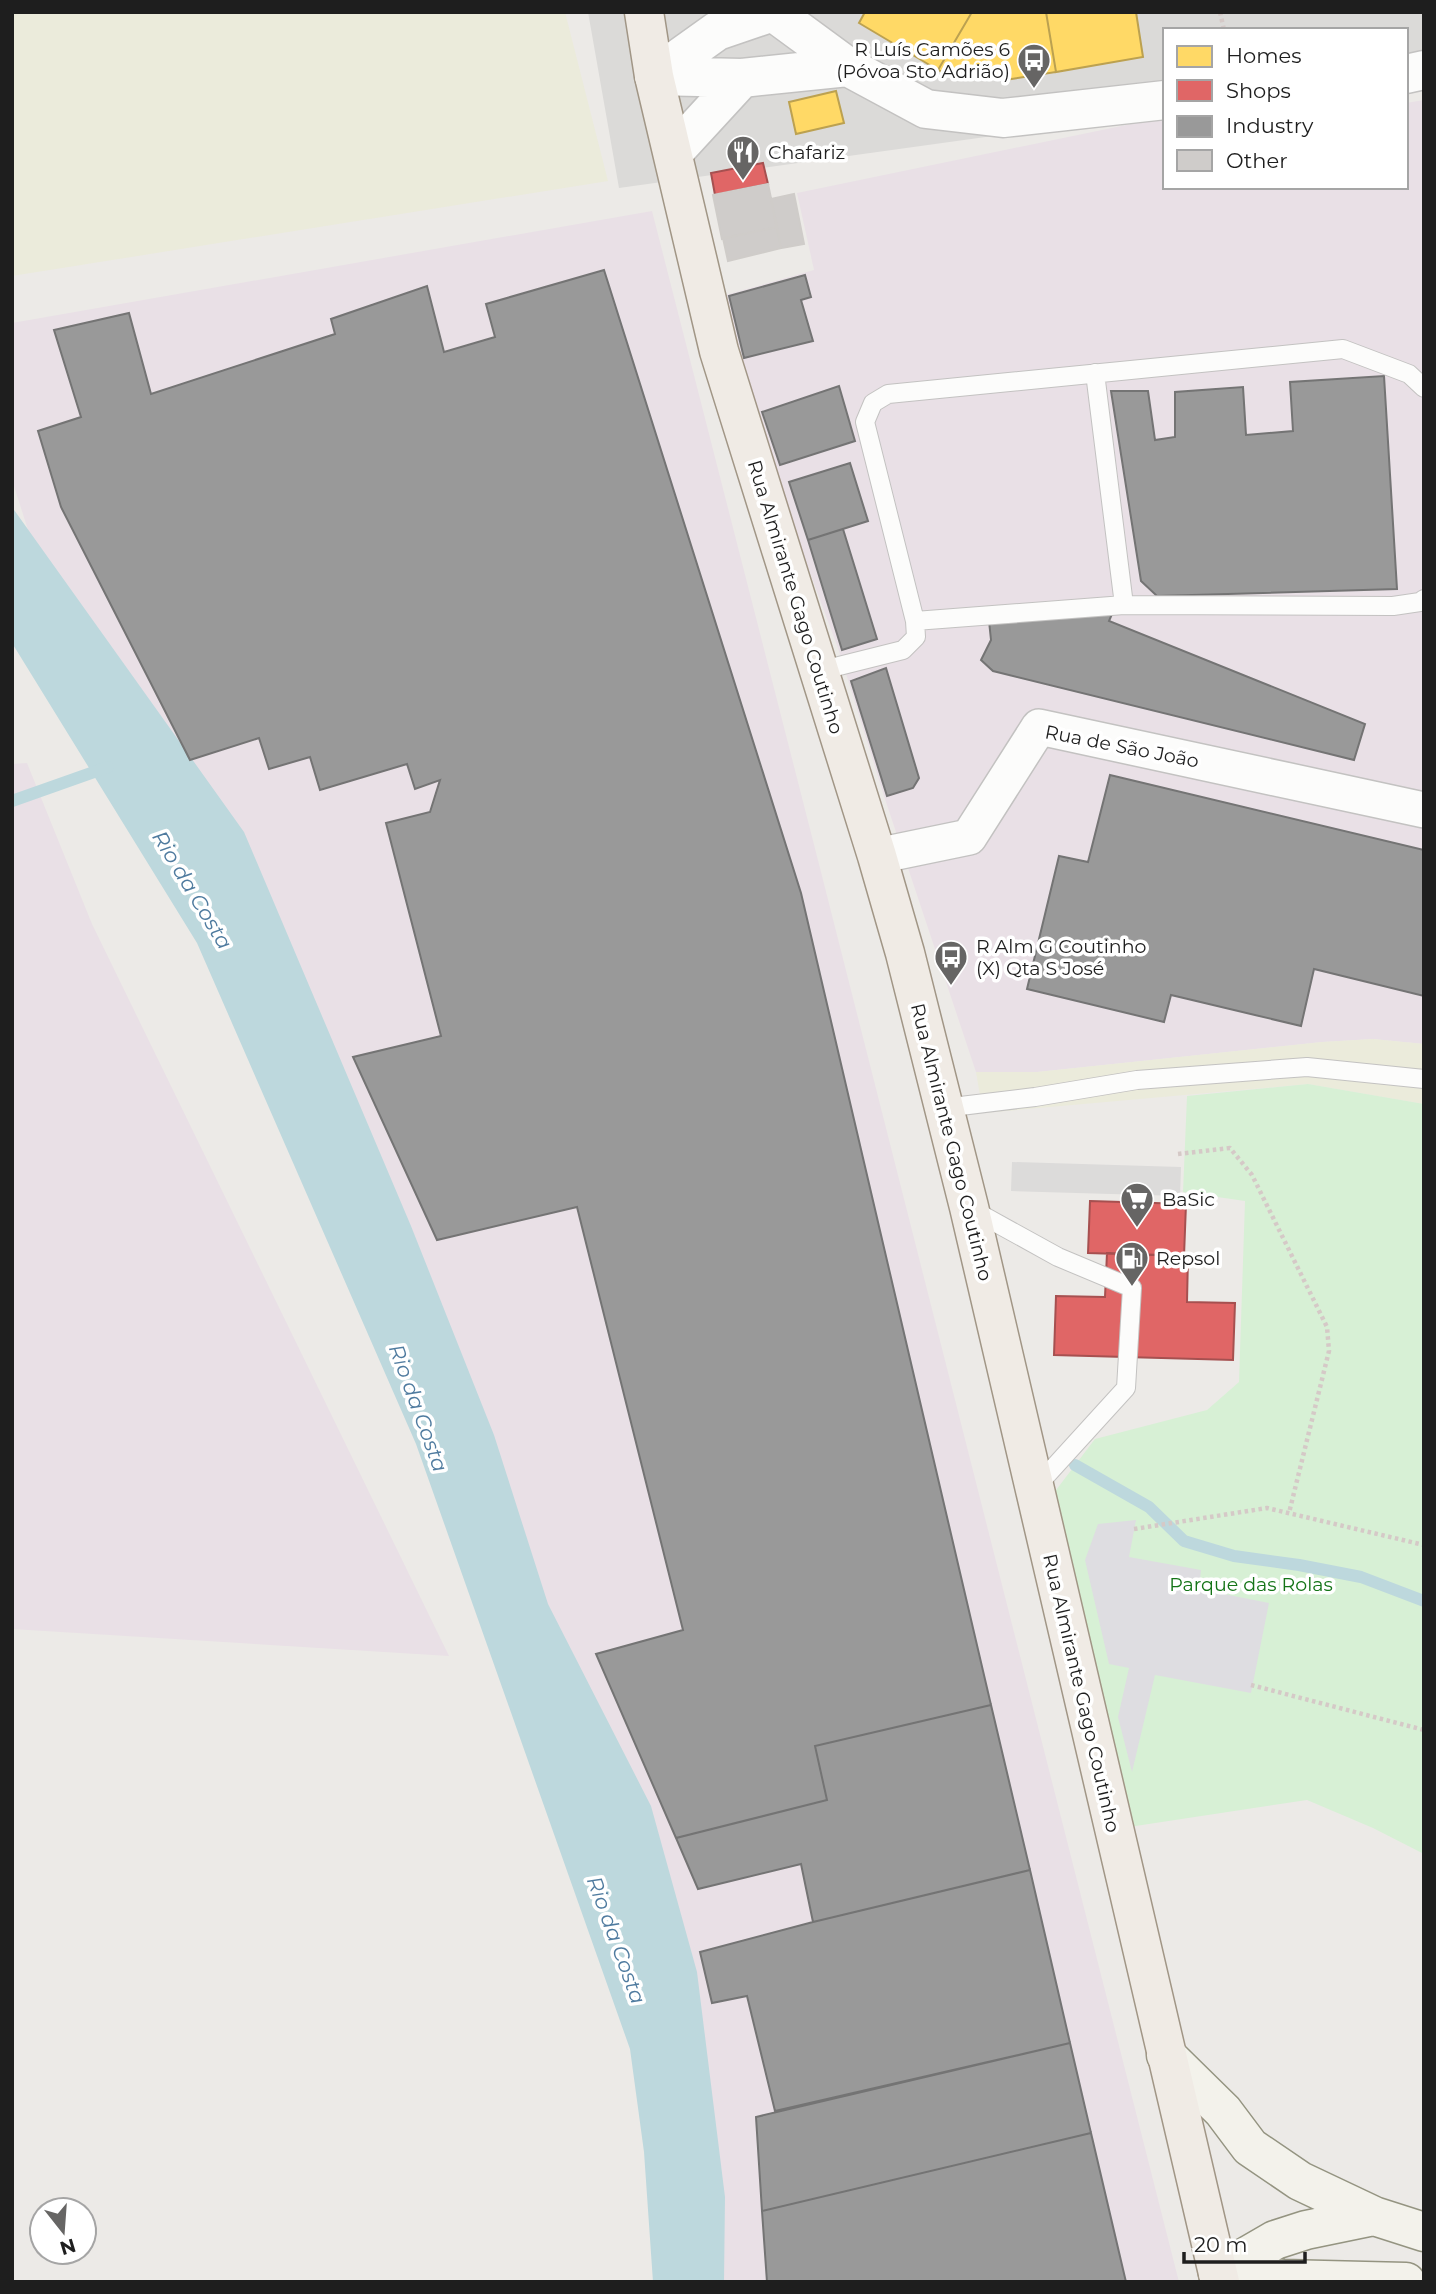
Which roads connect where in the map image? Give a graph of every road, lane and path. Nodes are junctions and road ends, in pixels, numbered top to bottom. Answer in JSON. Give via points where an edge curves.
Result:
{"nodes":[{"id":1,"x":644,"y":12,"type":"edge"},
{"id":2,"x":848,"y":67,"type":"junction"},
{"id":3,"x":654,"y":76,"type":"junction"},
{"id":4,"x":742,"y":78,"type":"junction"},
{"id":5,"x":1163,"y":100,"type":"edge"},
{"id":6,"x":673,"y":153,"type":"junction"},
{"id":7,"x":1095,"y":373,"type":"junction"},
{"id":8,"x":1424,"y":388,"type":"edge"},
{"id":9,"x":1423,"y":601,"type":"edge"},
{"id":10,"x":1124,"y":605,"type":"junction"},
{"id":11,"x":915,"y":621,"type":"junction"},
{"id":12,"x":820,"y":671,"type":"junction"},
{"id":13,"x":1424,"y":810,"type":"edge"},
{"id":14,"x":877,"y":856,"type":"junction"},
{"id":15,"x":1424,"y":1079,"type":"edge"},
{"id":16,"x":944,"y":1108,"type":"junction"},
{"id":17,"x":1178,"y":1154,"type":"dead end"},
{"id":18,"x":969,"y":1207,"type":"junction"},
{"id":19,"x":1034,"y":1489,"type":"junction"},
{"id":20,"x":1289,"y":1513,"type":"junction"},
{"id":21,"x":1134,"y":1529,"type":"dead end"},
{"id":22,"x":1424,"y":1545,"type":"edge"},
{"id":23,"x":1251,"y":1685,"type":"dead end"},
{"id":24,"x":1424,"y":1730,"type":"edge"},
{"id":25,"x":1166,"y":2055,"type":"junction"},
{"id":26,"x":1374,"y":2216,"type":"junction"},
{"id":27,"x":1424,"y":2232,"type":"edge"},
{"id":28,"x":1219,"y":2277,"type":"edge"},
{"id":29,"x":1349,"y":2282,"type":"edge"},
{"id":30,"x":1406,"y":2282,"type":"edge"}],
"edges":[{"from":1,"to":3,"type":"main road","name":"Rua Almirante Gago Coutinho"},
{"from":2,"to":3,"type":"street","via":[[773,12],[717,31]]},
{"from":2,"to":4,"type":"street"},
{"from":2,"to":5,"type":"street","via":[[926,109],[1003,118]]},
{"from":3,"to":4,"type":"street"},
{"from":3,"to":6,"type":"main road","name":"Rua Almirante Gago Coutinho"},
{"from":4,"to":6,"type":"street"},
{"from":6,"to":12,"type":"main road","name":"Rua Almirante Gago Coutinho","via":[[719,351]]},
{"from":7,"to":8,"type":"lane","via":[[1343,349],[1409,374]]},
{"from":7,"to":10,"type":"lane"},
{"from":7,"to":11,"type":"lane","via":[[888,394],[873,403],[865,422]]},
{"from":9,"to":10,"type":"lane","via":[[1393,606]]},
{"from":10,"to":11,"type":"lane"},
{"from":11,"to":12,"type":"lane","via":[[916,637],[903,650]]},
{"from":12,"to":14,"type":"main road","name":"Rua Almirante Gago Coutinho"},
{"from":13,"to":14,"type":"street","name":"Rua de São João","via":[[1039,727],[969,837]]},
{"from":14,"to":16,"type":"main road","name":"Rua Almirante Gago Coutinho"},
{"from":15,"to":16,"type":"lane","via":[[1307,1067],[1138,1080]]},
{"from":16,"to":18,"type":"main road","name":"Rua Almirante Gago Coutinho"},
{"from":17,"to":20,"type":"path","via":[[1230,1148],[1252,1175],[1327,1327],[1329,1351]]},
{"from":18,"to":19,"type":"main road","name":"Rua Almirante Gago Coutinho"},
{"from":18,"to":19,"type":"lane","via":[[1058,1257],[1132,1288],[1126,1388]]},
{"from":19,"to":25,"type":"main road","name":"Rua Almirante Gago Coutinho"},
{"from":20,"to":21,"type":"path","via":[[1267,1508]]},
{"from":20,"to":22,"type":"path"},
{"from":23,"to":24,"type":"path"},
{"from":25,"to":26,"type":"main road","via":[[1223,2111],[1250,2147],[1300,2180]]},
{"from":25,"to":28,"type":"main road","name":"Rua Almirante Gago Coutinho"},
{"from":26,"to":27,"type":"main road"},
{"from":26,"to":28,"type":"main road","via":[[1285,2237]]},
{"from":28,"to":29,"type":"main road"},
{"from":29,"to":30,"type":"main road"}]}
